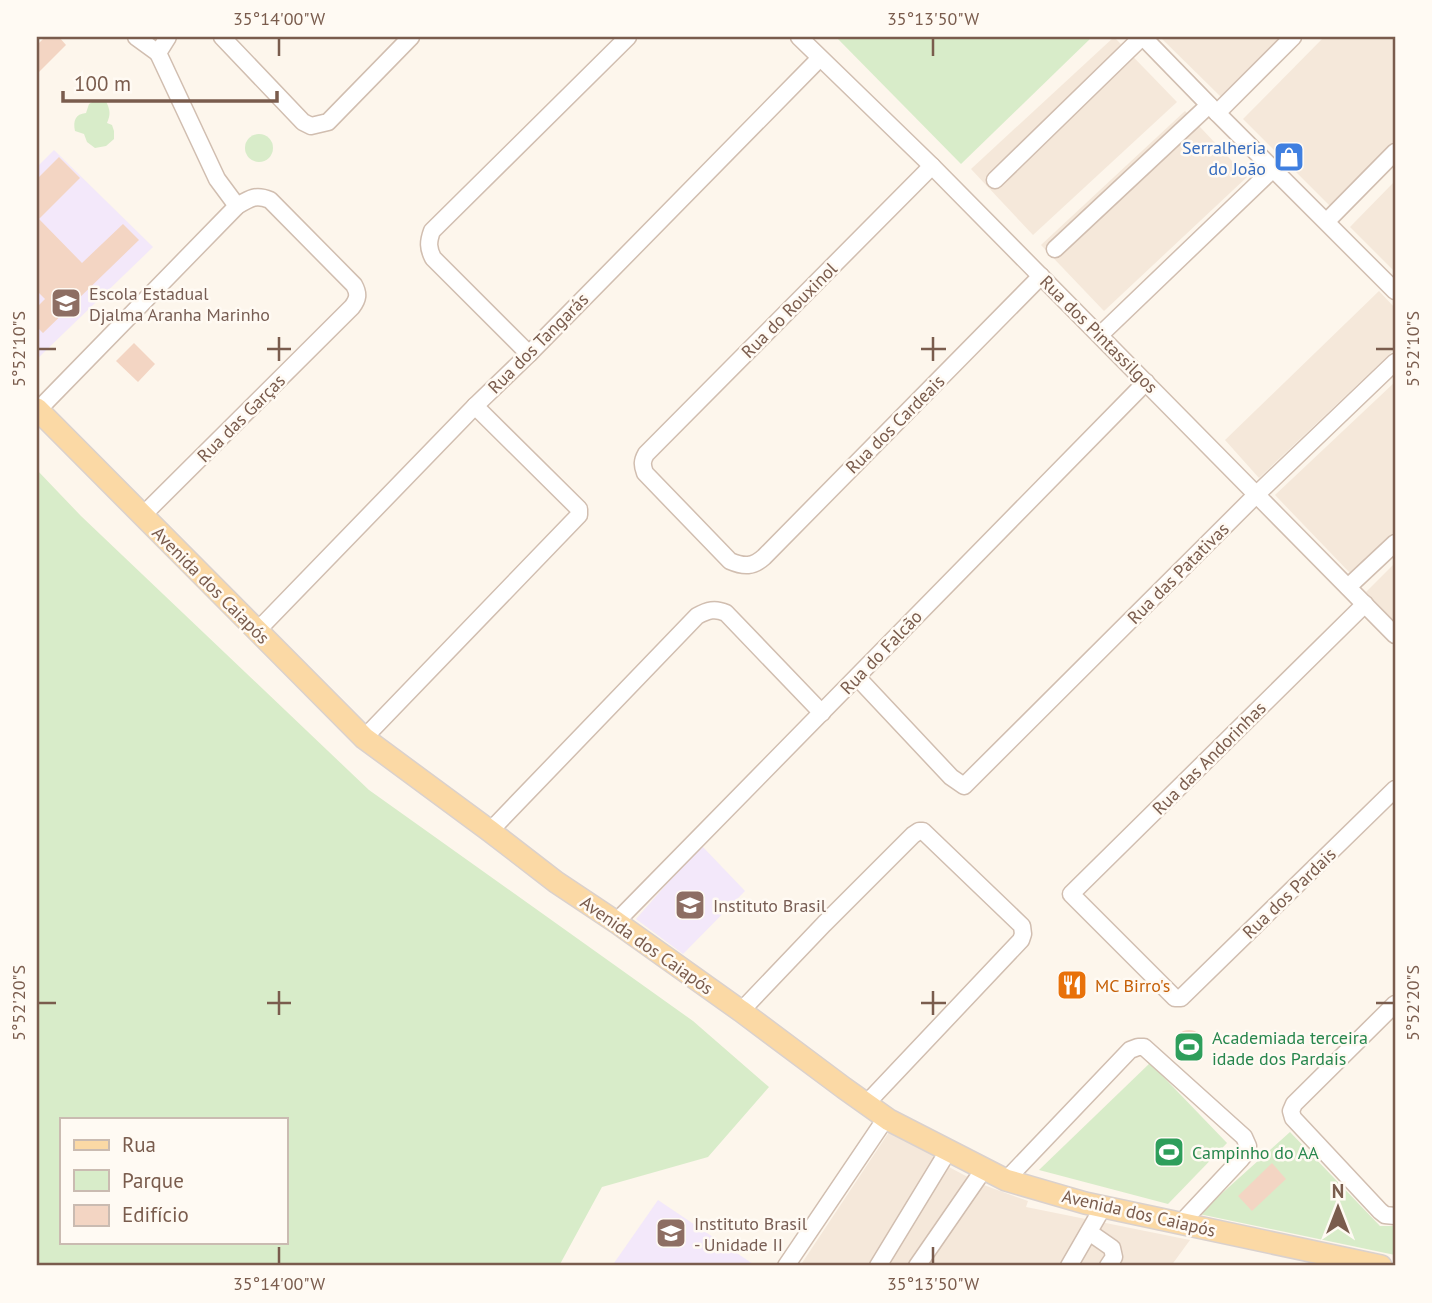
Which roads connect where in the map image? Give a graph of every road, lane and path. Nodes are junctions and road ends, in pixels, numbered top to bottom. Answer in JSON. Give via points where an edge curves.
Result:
{"nodes":[{"id":1,"x":136,"y":37,"type":"edge"},
{"id":2,"x":168,"y":37,"type":"edge"},
{"id":3,"x":222,"y":37,"type":"edge"},
{"id":4,"x":411,"y":37,"type":"edge"},
{"id":5,"x":628,"y":37,"type":"edge"},
{"id":6,"x":799,"y":37,"type":"edge"},
{"id":7,"x":1143,"y":37,"type":"edge"},
{"id":8,"x":1293,"y":37,"type":"edge"},
{"id":9,"x":158,"y":53,"type":"junction"},
{"id":10,"x":820,"y":58,"type":"junction"},
{"id":11,"x":1213,"y":109,"type":"junction"},
{"id":12,"x":1395,"y":152,"type":"edge"},
{"id":13,"x":932,"y":166,"type":"junction"},
{"id":14,"x":1273,"y":169,"type":"junction"},
{"id":15,"x":995,"y":180,"type":"dead end"},
{"id":16,"x":237,"y":206,"type":"junction"},
{"id":17,"x":1327,"y":221,"type":"junction"},
{"id":18,"x":1055,"y":249,"type":"dead end"},
{"id":19,"x":1041,"y":276,"type":"junction"},
{"id":20,"x":1395,"y":291,"type":"edge"},
{"id":21,"x":1100,"y":335,"type":"junction"},
{"id":22,"x":529,"y":354,"type":"junction"},
{"id":23,"x":1395,"y":362,"type":"edge"},
{"id":24,"x":1146,"y":382,"type":"junction"},
{"id":25,"x":475,"y":405,"type":"junction"},
{"id":26,"x":37,"y":410,"type":"edge"},
{"id":27,"x":1257,"y":494,"type":"junction"},
{"id":28,"x":142,"y":516,"type":"junction"},
{"id":29,"x":1395,"y":543,"type":"edge"},
{"id":30,"x":747,"y":566,"type":"joint"},
{"id":31,"x":1348,"y":587,"type":"junction"},
{"id":32,"x":1365,"y":604,"type":"junction"},
{"id":33,"x":257,"y":631,"type":"junction"},
{"id":34,"x":1395,"y":635,"type":"edge"},
{"id":35,"x":857,"y":677,"type":"junction"},
{"id":36,"x":822,"y":713,"type":"junction"},
{"id":37,"x":364,"y":738,"type":"junction"},
{"id":38,"x":1395,"y":789,"type":"edge"},
{"id":39,"x":490,"y":831,"type":"junction"},
{"id":40,"x":616,"y":922,"type":"junction"},
{"id":41,"x":1182,"y":997,"type":"joint"},
{"id":42,"x":1395,"y":1004,"type":"edge"},
{"id":43,"x":741,"y":1011,"type":"junction"},
{"id":44,"x":866,"y":1104,"type":"junction"},
{"id":45,"x":887,"y":1118,"type":"junction"},
{"id":46,"x":948,"y":1151,"type":"junction"},
{"id":47,"x":984,"y":1169,"type":"junction"},
{"id":48,"x":1006,"y":1180,"type":"junction"},
{"id":49,"x":1395,"y":1216,"type":"edge"},
{"id":50,"x":1095,"y":1220,"type":"junction"},
{"id":51,"x":1181,"y":1223,"type":"junction"},
{"id":52,"x":786,"y":1266,"type":"edge"},
{"id":53,"x":878,"y":1266,"type":"edge"},
{"id":54,"x":917,"y":1266,"type":"edge"},
{"id":55,"x":1069,"y":1266,"type":"edge"},
{"id":56,"x":1108,"y":1266,"type":"edge"},
{"id":57,"x":1381,"y":1266,"type":"edge"}],
"edges":[{"from":1,"to":9,"type":"street"},
{"from":2,"to":9,"type":"street"},
{"from":3,"to":4,"type":"street","via":[[311,126],[328,122]]},
{"from":5,"to":22,"type":"street","via":[[432,231],[428,248],[433,258]]},
{"from":6,"to":10,"type":"street","name":"Rua dos Pintassilgos"},
{"from":7,"to":11,"type":"street"},
{"from":7,"to":15,"type":"street"},
{"from":8,"to":11,"type":"street"},
{"from":9,"to":16,"type":"street","via":[[217,179]]},
{"from":10,"to":13,"type":"street","name":"Rua dos Pintassilgos"},
{"from":10,"to":22,"type":"street","name":"Rua dos Tangarás"},
{"from":11,"to":14,"type":"street"},
{"from":11,"to":18,"type":"street"},
{"from":12,"to":17,"type":"street"},
{"from":13,"to":19,"type":"street","name":"Rua dos Pintassilgos"},
{"from":13,"to":30,"type":"street","name":"Rua do Rouxinol","via":[[642,460],[645,473],[730,561]]},
{"from":14,"to":17,"type":"street"},
{"from":14,"to":21,"type":"street"},
{"from":16,"to":26,"type":"street"},
{"from":16,"to":28,"type":"street","name":"Rua das Garças","via":[[252,196],[270,200],[354,285],[357,300]]},
{"from":17,"to":20,"type":"street"},
{"from":19,"to":21,"type":"street","name":"Rua dos Pintassilgos"},
{"from":19,"to":30,"type":"street","name":"Rua dos Cardeais","via":[[764,557]]},
{"from":21,"to":24,"type":"street","name":"Rua dos Pintassilgos"},
{"from":22,"to":25,"type":"street","name":"Rua dos Tangarás"},
{"from":23,"to":27,"type":"street","name":"Rua das Patativas"},
{"from":24,"to":27,"type":"street","name":"Rua dos Pintassilgos"},
{"from":24,"to":35,"type":"street","name":"Rua do Falcão"},
{"from":25,"to":33,"type":"street","name":"Rua dos Tangarás"},
{"from":25,"to":37,"type":"street","via":[[579,509],[579,515]]},
{"from":26,"to":28,"type":"main road","name":"Avenida dos Caiapós"},
{"from":27,"to":31,"type":"street","name":"Rua dos Pintassilgos"},
{"from":27,"to":35,"type":"street","name":"Rua das Patativas","via":[[964,786]]},
{"from":28,"to":33,"type":"main road","name":"Avenida dos Caiapós"},
{"from":29,"to":31,"type":"street"},
{"from":31,"to":32,"type":"street","name":"Rua dos Pintassilgos"},
{"from":32,"to":34,"type":"street","name":"Rua dos Pintassilgos"},
{"from":32,"to":41,"type":"street","name":"Rua das Andorinhas","via":[[1071,894],[1172,995]]},
{"from":33,"to":37,"type":"main road","name":"Avenida dos Caiapós"},
{"from":35,"to":36,"type":"street","name":"Rua do Falcão"},
{"from":36,"to":39,"type":"street","via":[[726,613],[708,610],[697,616]]},
{"from":36,"to":40,"type":"street","name":"Rua do Falcão"},
{"from":37,"to":39,"type":"main road","name":"Avenida dos Caiapós"},
{"from":38,"to":41,"type":"street","name":"Rua dos Pardais"},
{"from":39,"to":40,"type":"main road","name":"Avenida dos Caiapós"},
{"from":40,"to":43,"type":"main road","name":"Avenida dos Caiapós"},
{"from":42,"to":49,"type":"street","via":[[1291,1111],[1380,1211]]},
{"from":43,"to":44,"type":"main road","name":"Avenida dos Caiapós"},
{"from":43,"to":44,"type":"street","via":[[824,923],[913,835],[923,831],[1021,926],[1023,934]]},
{"from":44,"to":45,"type":"main road","name":"Avenida dos Caiapós"},
{"from":45,"to":46,"type":"main road","name":"Avenida dos Caiapós"},
{"from":45,"to":52,"type":"street"},
{"from":46,"to":47,"type":"main road","name":"Avenida dos Caiapós"},
{"from":46,"to":53,"type":"street"},
{"from":47,"to":48,"type":"main road","name":"Avenida dos Caiapós"},
{"from":47,"to":54,"type":"street"},
{"from":48,"to":50,"type":"main road","name":"Avenida dos Caiapós"},
{"from":48,"to":51,"type":"street","via":[[1138,1046],[1146,1048],[1244,1137],[1248,1146]]},
{"from":50,"to":51,"type":"main road","name":"Avenida dos Caiapós"},
{"from":50,"to":55,"type":"street"},
{"from":50,"to":56,"type":"street","via":[[1112,1248],[1114,1256]]},
{"from":51,"to":57,"type":"main road","name":"Avenida dos Caiapós"}]}
